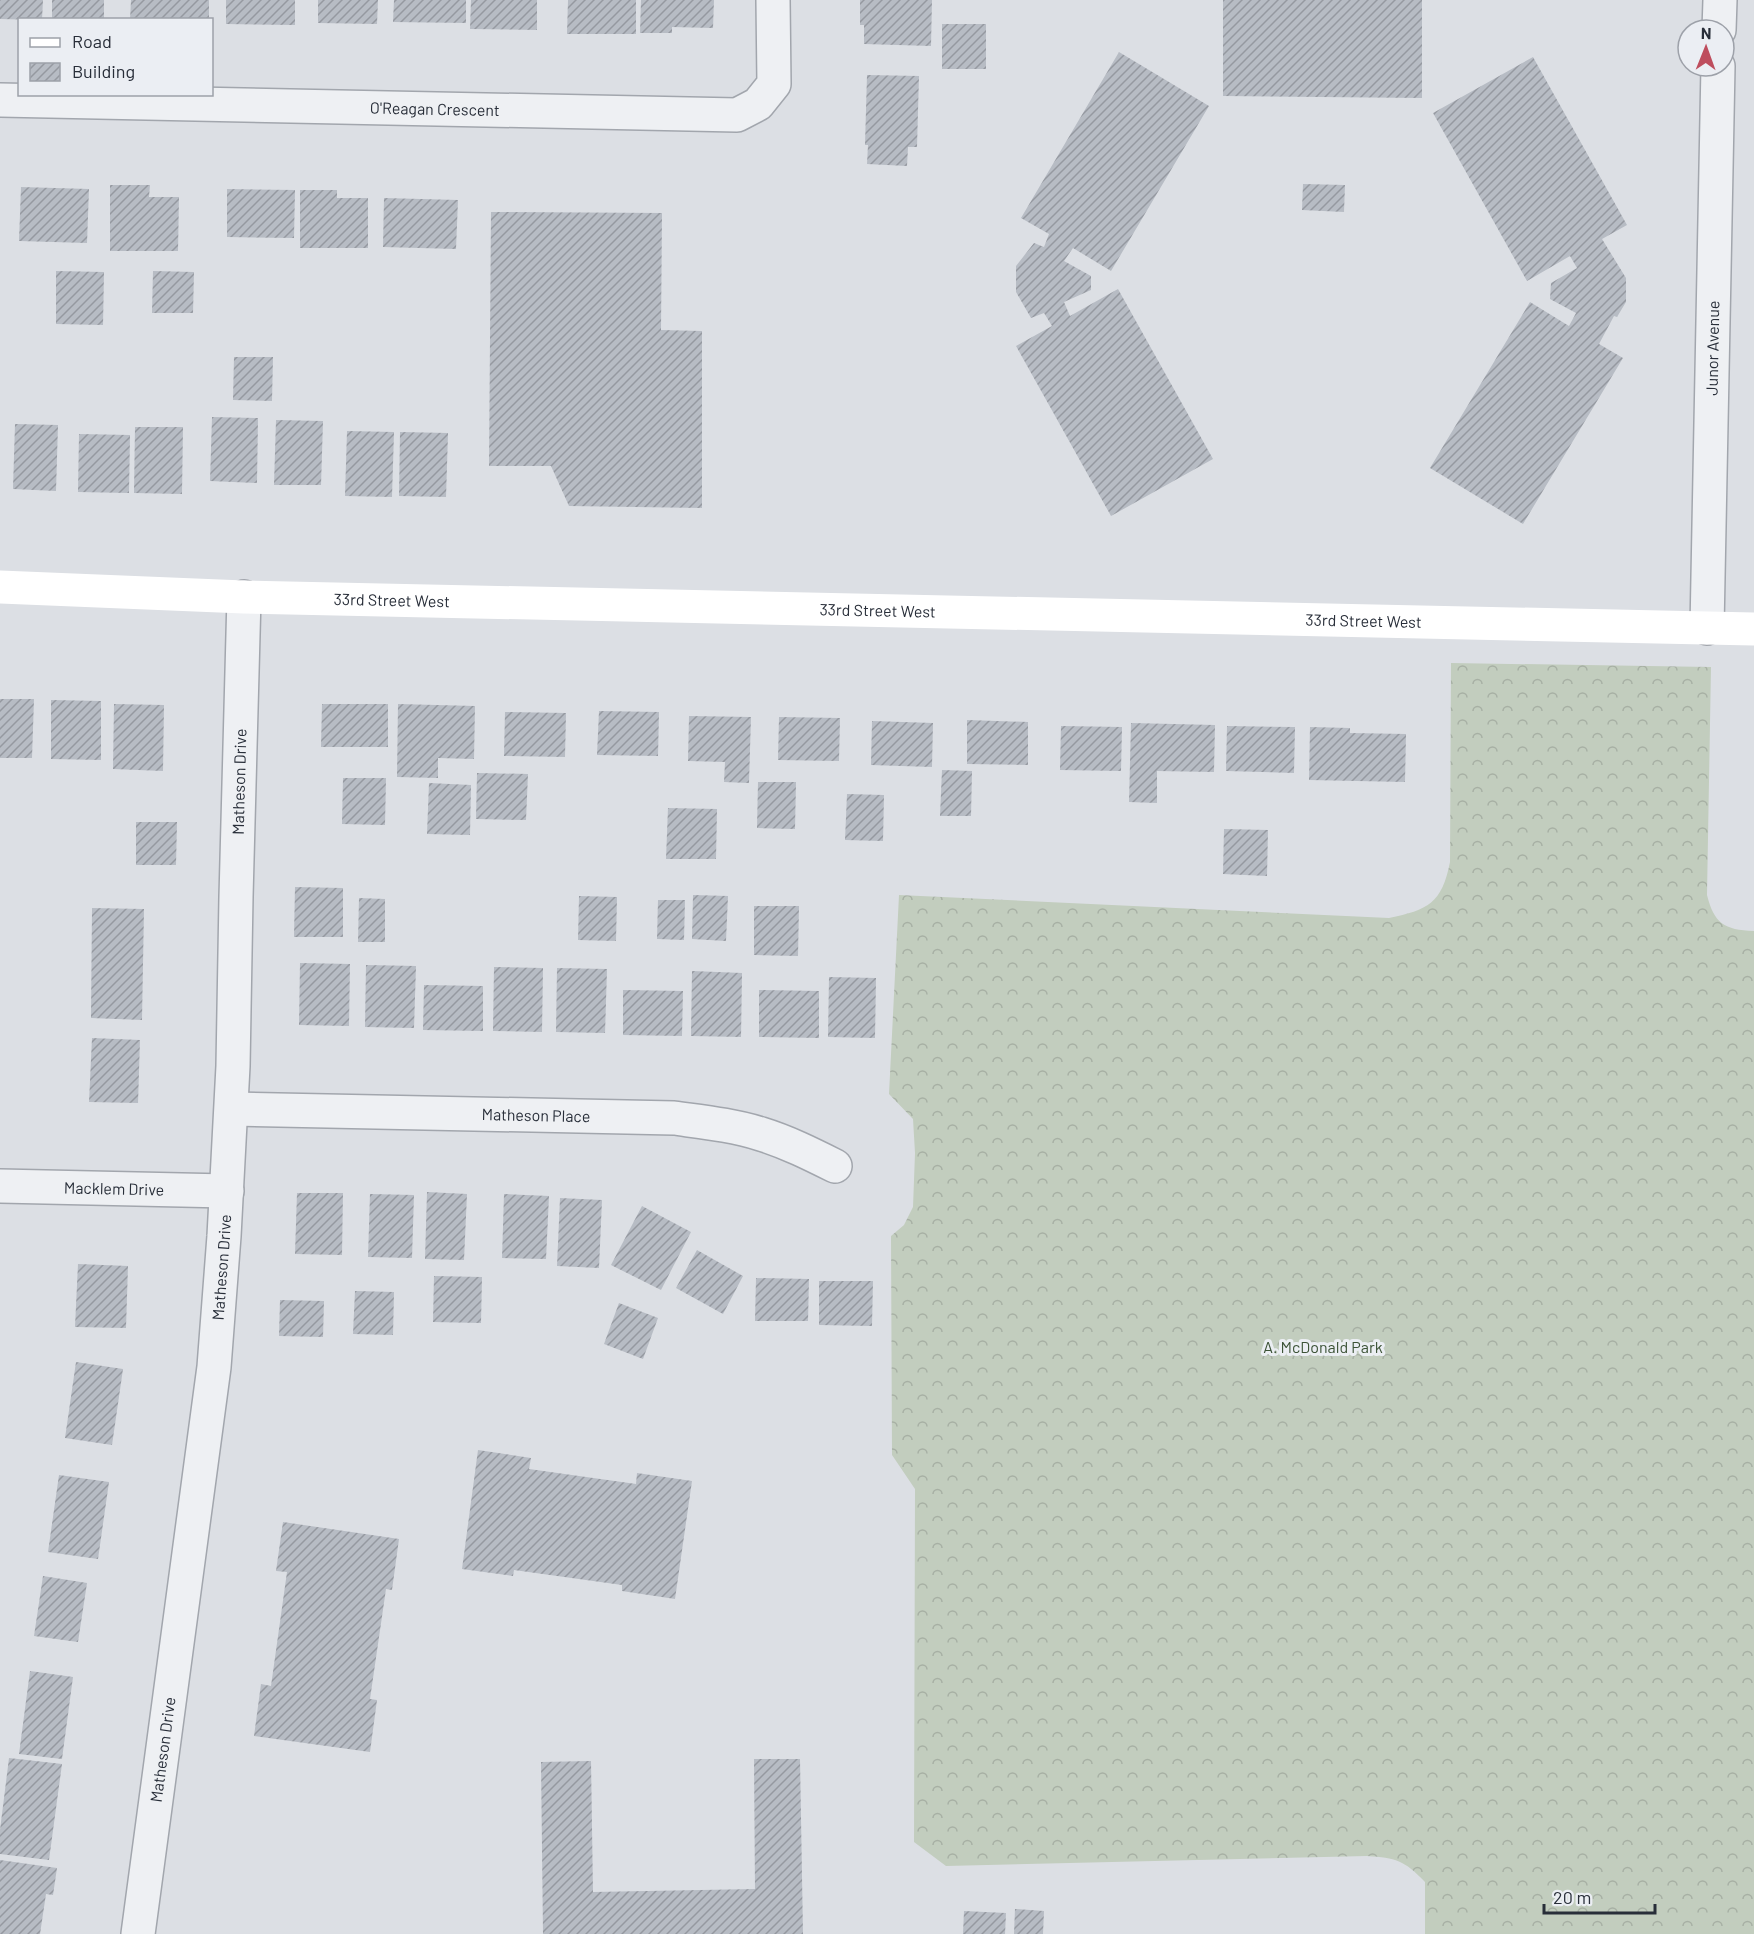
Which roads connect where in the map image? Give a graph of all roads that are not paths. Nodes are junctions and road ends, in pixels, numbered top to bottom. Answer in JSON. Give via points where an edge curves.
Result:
{"nodes":[{"id":1,"x":773,"y":0,"type":"edge"},
{"id":2,"x":1720,"y":0,"type":"edge"},
{"id":3,"x":1719,"y":18,"type":"edge"},
{"id":4,"x":1718,"y":78,"type":"edge"},
{"id":5,"x":0,"y":100,"type":"edge"},
{"id":6,"x":0,"y":587,"type":"edge"},
{"id":7,"x":244,"y":597,"type":"junction"},
{"id":8,"x":1707,"y":628,"type":"junction"},
{"id":9,"x":1754,"y":628,"type":"edge"},
{"id":10,"x":232,"y":1109,"type":"junction"},
{"id":11,"x":835,"y":1166,"type":"dead end"},
{"id":12,"x":0,"y":1186,"type":"edge"},
{"id":13,"x":227,"y":1191,"type":"junction"},
{"id":14,"x":138,"y":1934,"type":"edge"}],
"edges":[{"from":1,"to":5,"type":"street","name":"O'Reagan Crescent","via":[[774,84],[758,104],[737,115]]},
{"from":2,"to":3,"type":"street"},
{"from":4,"to":8,"type":"street","name":"Junor Avenue"},
{"from":6,"to":7,"type":"main road","name":"33rd Street West"},
{"from":7,"to":8,"type":"main road","name":"33rd Street West"},
{"from":7,"to":10,"type":"street","name":"Matheson Drive"},
{"from":8,"to":9,"type":"main road","name":"33rd Street West"},
{"from":10,"to":11,"type":"street","name":"Matheson Place","via":[[674,1118],[759,1133]]},
{"from":10,"to":13,"type":"street","name":"Matheson Drive"},
{"from":12,"to":13,"type":"street","name":"Macklem Drive"},
{"from":13,"to":14,"type":"street","name":"Matheson Drive","via":[[214,1367]]}]}
